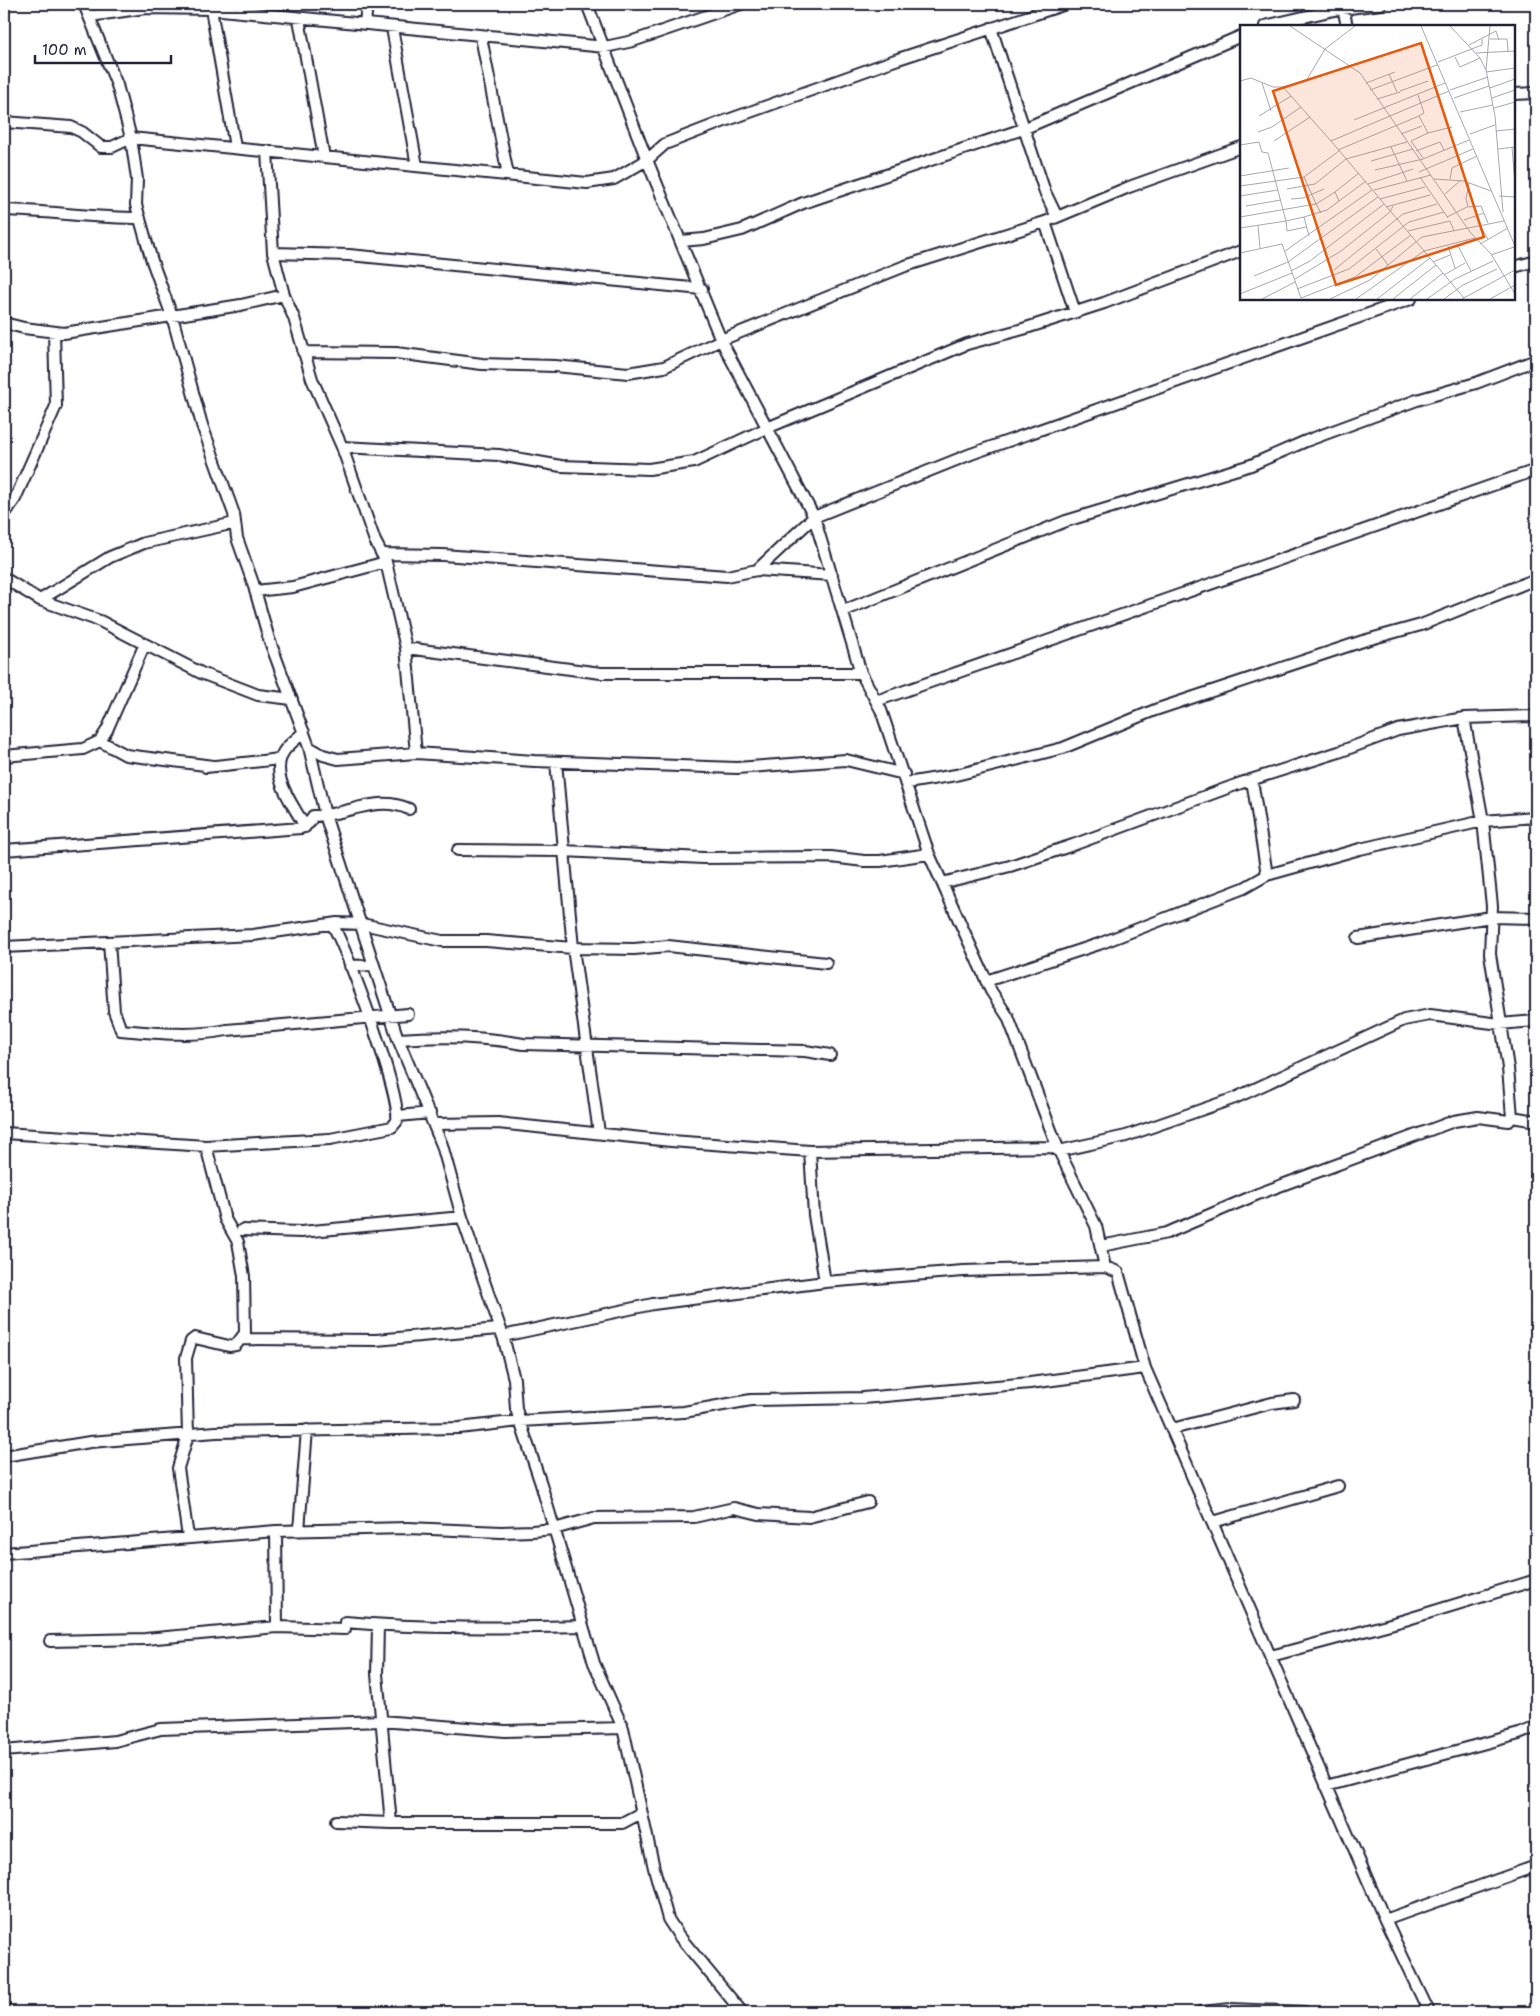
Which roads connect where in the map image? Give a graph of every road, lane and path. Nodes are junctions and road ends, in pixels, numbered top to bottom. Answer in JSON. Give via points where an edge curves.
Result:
{"nodes":[{"id":1,"x":84,"y":4,"type":"edge"},
{"id":2,"x":279,"y":4,"type":"edge"},
{"id":3,"x":367,"y":4,"type":"edge"},
{"id":4,"x":588,"y":4,"type":"edge"},
{"id":5,"x":741,"y":4,"type":"edge"},
{"id":6,"x":1066,"y":4,"type":"edge"},
{"id":7,"x":1381,"y":4,"type":"edge"},
{"id":8,"x":1336,"y":7,"type":"edge"},
{"id":9,"x":211,"y":9,"type":"junction"},
{"id":10,"x":90,"y":16,"type":"junction"},
{"id":11,"x":278,"y":16,"type":"junction"},
{"id":12,"x":300,"y":19,"type":"junction"},
{"id":13,"x":365,"y":24,"type":"junction"},
{"id":14,"x":1269,"y":25,"type":"edge"},
{"id":15,"x":1346,"y":25,"type":"edge"},
{"id":16,"x":392,"y":28,"type":"junction"},
{"id":17,"x":991,"y":28,"type":"junction"},
{"id":18,"x":1240,"y":36,"type":"edge"},
{"id":19,"x":481,"y":37,"type":"junction"},
{"id":20,"x":605,"y":47,"type":"junction"},
{"id":21,"x":1536,"y":93,"type":"edge"},
{"id":22,"x":1515,"y":94,"type":"edge"},
{"id":23,"x":4,"y":122,"type":"edge"},
{"id":24,"x":1023,"y":129,"type":"junction"},
{"id":25,"x":131,"y":138,"type":"junction"},
{"id":26,"x":235,"y":147,"type":"junction"},
{"id":27,"x":1240,"y":147,"type":"edge"},
{"id":28,"x":267,"y":151,"type":"junction"},
{"id":29,"x":324,"y":156,"type":"junction"},
{"id":30,"x":647,"y":160,"type":"junction"},
{"id":31,"x":417,"y":166,"type":"junction"},
{"id":32,"x":508,"y":176,"type":"junction"},
{"id":33,"x":4,"y":210,"type":"edge"},
{"id":34,"x":1057,"y":217,"type":"junction"},
{"id":35,"x":140,"y":218,"type":"junction"},
{"id":36,"x":1045,"y":222,"type":"junction"},
{"id":37,"x":681,"y":242,"type":"junction"},
{"id":38,"x":1240,"y":251,"type":"edge"},
{"id":39,"x":273,"y":253,"type":"junction"},
{"id":40,"x":1536,"y":261,"type":"edge"},
{"id":41,"x":1515,"y":267,"type":"edge"},
{"id":42,"x":702,"y":290,"type":"junction"},
{"id":43,"x":284,"y":295,"type":"junction"},
{"id":44,"x":1408,"y":300,"type":"edge"},
{"id":45,"x":1075,"y":312,"type":"junction"},
{"id":46,"x":172,"y":316,"type":"junction"},
{"id":47,"x":4,"y":323,"type":"edge"},
{"id":48,"x":54,"y":332,"type":"junction"},
{"id":49,"x":721,"y":340,"type":"junction"},
{"id":50,"x":303,"y":352,"type":"junction"},
{"id":51,"x":1536,"y":360,"type":"edge"},
{"id":52,"x":767,"y":428,"type":"junction"},
{"id":53,"x":342,"y":447,"type":"junction"},
{"id":54,"x":1536,"y":470,"type":"edge"},
{"id":55,"x":4,"y":515,"type":"edge"},
{"id":56,"x":814,"y":517,"type":"junction"},
{"id":57,"x":235,"y":523,"type":"junction"},
{"id":58,"x":385,"y":558,"type":"junction"},
{"id":59,"x":757,"y":570,"type":"junction"},
{"id":60,"x":832,"y":575,"type":"junction"},
{"id":61,"x":4,"y":578,"type":"edge"},
{"id":62,"x":1536,"y":579,"type":"edge"},
{"id":63,"x":255,"y":591,"type":"junction"},
{"id":64,"x":40,"y":600,"type":"junction"},
{"id":65,"x":843,"y":611,"type":"junction"},
{"id":66,"x":144,"y":646,"type":"junction"},
{"id":67,"x":406,"y":648,"type":"junction"},
{"id":68,"x":861,"y":673,"type":"junction"},
{"id":69,"x":292,"y":699,"type":"junction"},
{"id":70,"x":876,"y":701,"type":"junction"},
{"id":71,"x":1536,"y":716,"type":"edge"},
{"id":72,"x":1464,"y":718,"type":"junction"},
{"id":73,"x":304,"y":732,"type":"junction"},
{"id":74,"x":100,"y":741,"type":"junction"},
{"id":75,"x":309,"y":747,"type":"junction"},
{"id":76,"x":416,"y":753,"type":"junction"},
{"id":77,"x":4,"y":756,"type":"edge"},
{"id":78,"x":280,"y":759,"type":"junction"},
{"id":79,"x":556,"y":762,"type":"junction"},
{"id":80,"x":213,"y":766,"type":"junction"},
{"id":81,"x":190,"y":768,"type":"dead end"},
{"id":82,"x":905,"y":779,"type":"junction"},
{"id":83,"x":1252,"y":780,"type":"junction"},
{"id":84,"x":409,"y":809,"type":"dead end"},
{"id":85,"x":325,"y":815,"type":"junction"},
{"id":86,"x":299,"y":816,"type":"junction"},
{"id":87,"x":313,"y":816,"type":"junction"},
{"id":88,"x":1536,"y":817,"type":"edge"},
{"id":89,"x":1483,"y":821,"type":"junction"},
{"id":90,"x":306,"y":826,"type":"junction"},
{"id":91,"x":4,"y":850,"type":"edge"},
{"id":92,"x":458,"y":850,"type":"dead end"},
{"id":93,"x":564,"y":851,"type":"junction"},
{"id":94,"x":929,"y":854,"type":"junction"},
{"id":95,"x":1267,"y":874,"type":"junction"},
{"id":96,"x":942,"y":883,"type":"junction"},
{"id":97,"x":1491,"y":917,"type":"junction"},
{"id":98,"x":1536,"y":918,"type":"edge"},
{"id":99,"x":332,"y":924,"type":"junction"},
{"id":100,"x":362,"y":924,"type":"junction"},
{"id":101,"x":1358,"y":938,"type":"dead end"},
{"id":102,"x":109,"y":942,"type":"junction"},
{"id":103,"x":4,"y":947,"type":"edge"},
{"id":104,"x":572,"y":948,"type":"junction"},
{"id":105,"x":826,"y":963,"type":"dead end"},
{"id":106,"x":374,"y":965,"type":"junction"},
{"id":107,"x":350,"y":966,"type":"junction"},
{"id":108,"x":986,"y":980,"type":"junction"},
{"id":109,"x":408,"y":1014,"type":"junction"},
{"id":110,"x":390,"y":1015,"type":"junction"},
{"id":111,"x":369,"y":1019,"type":"junction"},
{"id":112,"x":1536,"y":1021,"type":"edge"},
{"id":113,"x":1500,"y":1024,"type":"junction"},
{"id":114,"x":240,"y":1035,"type":"dead end"},
{"id":115,"x":398,"y":1039,"type":"junction"},
{"id":116,"x":588,"y":1046,"type":"junction"},
{"id":117,"x":830,"y":1055,"type":"dead end"},
{"id":118,"x":430,"y":1113,"type":"junction"},
{"id":119,"x":398,"y":1116,"type":"junction"},
{"id":120,"x":1512,"y":1117,"type":"junction"},
{"id":121,"x":1536,"y":1121,"type":"edge"},
{"id":122,"x":435,"y":1124,"type":"junction"},
{"id":123,"x":4,"y":1133,"type":"edge"},
{"id":124,"x":599,"y":1133,"type":"junction"},
{"id":125,"x":206,"y":1146,"type":"junction"},
{"id":126,"x":810,"y":1151,"type":"junction"},
{"id":127,"x":1059,"y":1151,"type":"junction"},
{"id":128,"x":462,"y":1217,"type":"junction"},
{"id":129,"x":242,"y":1230,"type":"dead end"},
{"id":130,"x":1101,"y":1246,"type":"junction"},
{"id":131,"x":1106,"y":1267,"type":"junction"},
{"id":132,"x":825,"y":1282,"type":"junction"},
{"id":133,"x":503,"y":1336,"type":"junction"},
{"id":134,"x":242,"y":1339,"type":"junction"},
{"id":135,"x":1145,"y":1368,"type":"junction"},
{"id":136,"x":1294,"y":1400,"type":"dead end"},
{"id":137,"x":520,"y":1421,"type":"junction"},
{"id":138,"x":1172,"y":1429,"type":"junction"},
{"id":139,"x":307,"y":1430,"type":"junction"},
{"id":140,"x":188,"y":1434,"type":"junction"},
{"id":141,"x":4,"y":1456,"type":"edge"},
{"id":142,"x":1338,"y":1486,"type":"dead end"},
{"id":143,"x":868,"y":1502,"type":"dead end"},
{"id":144,"x":1213,"y":1522,"type":"junction"},
{"id":145,"x":554,"y":1529,"type":"junction"},
{"id":146,"x":299,"y":1530,"type":"junction"},
{"id":147,"x":276,"y":1531,"type":"junction"},
{"id":148,"x":188,"y":1536,"type":"junction"},
{"id":149,"x":4,"y":1553,"type":"edge"},
{"id":150,"x":1536,"y":1580,"type":"edge"},
{"id":151,"x":378,"y":1625,"type":"junction"},
{"id":152,"x":582,"y":1626,"type":"junction"},
{"id":153,"x":277,"y":1627,"type":"junction"},
{"id":154,"x":50,"y":1642,"type":"dead end"},
{"id":155,"x":1272,"y":1656,"type":"junction"},
{"id":156,"x":381,"y":1720,"type":"junction"},
{"id":157,"x":1536,"y":1727,"type":"edge"},
{"id":158,"x":623,"y":1728,"type":"junction"},
{"id":159,"x":4,"y":1751,"type":"edge"},
{"id":160,"x":1326,"y":1786,"type":"junction"},
{"id":161,"x":641,"y":1813,"type":"junction"},
{"id":162,"x":336,"y":1821,"type":"dead end"},
{"id":163,"x":391,"y":1823,"type":"junction"},
{"id":164,"x":1536,"y":1866,"type":"edge"},
{"id":165,"x":1385,"y":1920,"type":"junction"},
{"id":166,"x":742,"y":2012,"type":"edge"},
{"id":167,"x":1201,"y":2012,"type":"edge"},
{"id":168,"x":1305,"y":2012,"type":"edge"},
{"id":169,"x":1429,"y":2012,"type":"edge"}],
"edges":[{"from":1,"to":10,"type":"street"},
{"from":2,"to":11,"type":"street"},
{"from":3,"to":13,"type":"street"},
{"from":4,"to":20,"type":"street"},
{"from":5,"to":20,"type":"street","via":[[633,41]]},
{"from":6,"to":17,"type":"street"},
{"from":7,"to":8,"type":"street"},
{"from":8,"to":14,"type":"street"},
{"from":8,"to":15,"type":"street"},
{"from":9,"to":10,"type":"street","via":[[145,8]]},
{"from":9,"to":11,"type":"street"},
{"from":9,"to":26,"type":"street"},
{"from":10,"to":25,"type":"street","via":[[117,85]]},
{"from":11,"to":12,"type":"street"},
{"from":12,"to":13,"type":"street"},
{"from":12,"to":29,"type":"street"},
{"from":13,"to":16,"type":"street"},
{"from":16,"to":19,"type":"street"},
{"from":16,"to":31,"type":"street"},
{"from":17,"to":24,"type":"street"},
{"from":17,"to":30,"type":"street","via":[[665,144]]},
{"from":18,"to":24,"type":"street"},
{"from":19,"to":20,"type":"street"},
{"from":19,"to":32,"type":"street"},
{"from":20,"to":30,"type":"street"},
{"from":21,"to":22,"type":"street"},
{"from":23,"to":25,"type":"street","via":[[71,127],[101,147],[112,147]]},
{"from":24,"to":34,"type":"street"},
{"from":24,"to":37,"type":"street","via":[[804,203],[742,230]]},
{"from":25,"to":26,"type":"street"},
{"from":25,"to":35,"type":"street","via":[[136,205]]},
{"from":26,"to":28,"type":"street"},
{"from":27,"to":34,"type":"street","via":[[1128,187]]},
{"from":28,"to":29,"type":"street"},
{"from":28,"to":39,"type":"street"},
{"from":29,"to":31,"type":"street"},
{"from":30,"to":32,"type":"street","via":[[614,179],[587,183]]},
{"from":30,"to":37,"type":"street"},
{"from":31,"to":32,"type":"street"},
{"from":33,"to":35,"type":"street"},
{"from":34,"to":36,"type":"street"},
{"from":35,"to":46,"type":"street"},
{"from":36,"to":45,"type":"street"},
{"from":36,"to":49,"type":"street","via":[[905,266]]},
{"from":37,"to":42,"type":"street"},
{"from":38,"to":45,"type":"street"},
{"from":39,"to":42,"type":"street","via":[[349,255]]},
{"from":39,"to":43,"type":"street"},
{"from":40,"to":41,"type":"street"},
{"from":42,"to":49,"type":"street"},
{"from":43,"to":46,"type":"street"},
{"from":43,"to":50,"type":"street"},
{"from":44,"to":56,"type":"street","via":[[972,454]]},
{"from":45,"to":52,"type":"street","via":[[968,344]]},
{"from":46,"to":48,"type":"street","via":[[96,329]]},
{"from":46,"to":57,"type":"street","via":[[202,425]]},
{"from":47,"to":48,"type":"street"},
{"from":48,"to":55,"type":"street","via":[[56,406],[15,498]]},
{"from":49,"to":50,"type":"street","via":[[664,367],[628,373],[482,364],[396,353]]},
{"from":49,"to":52,"type":"street"},
{"from":50,"to":53,"type":"street"},
{"from":51,"to":65,"type":"street","via":[[1476,383],[1417,400],[1251,465],[1066,521]]},
{"from":52,"to":53,"type":"street","via":[[694,462],[649,468],[561,466],[499,455]]},
{"from":52,"to":56,"type":"street"},
{"from":53,"to":58,"type":"street","via":[[376,542]]},
{"from":54,"to":70,"type":"street"},
{"from":56,"to":59,"type":"street"},
{"from":56,"to":60,"type":"street"},
{"from":57,"to":63,"type":"street"},
{"from":57,"to":64,"type":"street","via":[[144,543],[110,557]]},
{"from":58,"to":59,"type":"street","via":[[443,555],[727,576]]},
{"from":58,"to":63,"type":"street","via":[[293,587]]},
{"from":58,"to":67,"type":"street"},
{"from":59,"to":60,"type":"street"},
{"from":60,"to":65,"type":"street"},
{"from":61,"to":64,"type":"street"},
{"from":62,"to":82,"type":"street","via":[[1420,625],[1363,640],[1155,710],[1063,748],[956,775]]},
{"from":63,"to":69,"type":"street"},
{"from":64,"to":66,"type":"street","via":[[100,621]]},
{"from":65,"to":68,"type":"street"},
{"from":66,"to":69,"type":"street","via":[[234,687]]},
{"from":66,"to":74,"type":"street"},
{"from":67,"to":68,"type":"street","via":[[602,673]]},
{"from":67,"to":76,"type":"street"},
{"from":68,"to":70,"type":"street"},
{"from":69,"to":73,"type":"street"},
{"from":70,"to":82,"type":"street"},
{"from":71,"to":72,"type":"street"},
{"from":72,"to":83,"type":"street","via":[[1398,730]]},
{"from":72,"to":89,"type":"street"},
{"from":73,"to":75,"type":"street"},
{"from":73,"to":78,"type":"street"},
{"from":74,"to":77,"type":"street","via":[[82,748]]},
{"from":74,"to":80,"type":"street","via":[[126,755]]},
{"from":75,"to":76,"type":"street","via":[[338,759]]},
{"from":75,"to":85,"type":"street"},
{"from":76,"to":79,"type":"street"},
{"from":78,"to":80,"type":"street"},
{"from":78,"to":86,"type":"street","via":[[279,779]]},
{"from":79,"to":82,"type":"street","via":[[737,768],[846,760]]},
{"from":79,"to":93,"type":"street"},
{"from":80,"to":81,"type":"street"},
{"from":82,"to":94,"type":"street"},
{"from":83,"to":95,"type":"street"},
{"from":83,"to":96,"type":"street","via":[[1010,866]]},
{"from":84,"to":85,"type":"street","via":[[390,802]]},
{"from":85,"to":87,"type":"street"},
{"from":85,"to":100,"type":"street"},
{"from":86,"to":87,"type":"street"},
{"from":86,"to":90,"type":"street"},
{"from":87,"to":90,"type":"street"},
{"from":88,"to":89,"type":"street"},
{"from":89,"to":95,"type":"street"},
{"from":89,"to":97,"type":"street"},
{"from":90,"to":91,"type":"street"},
{"from":92,"to":93,"type":"street"},
{"from":93,"to":94,"type":"street","via":[[703,858],[831,857],[864,861]]},
{"from":93,"to":104,"type":"street"},
{"from":94,"to":96,"type":"street"},
{"from":95,"to":108,"type":"street","via":[[1244,888],[1099,944]]},
{"from":96,"to":108,"type":"street"},
{"from":97,"to":98,"type":"street"},
{"from":97,"to":101,"type":"street"},
{"from":97,"to":113,"type":"street","via":[[1490,954]]},
{"from":99,"to":100,"type":"street"},
{"from":99,"to":102,"type":"street","via":[[253,935]]},
{"from":99,"to":107,"type":"street","via":[[345,947]]},
{"from":100,"to":104,"type":"street","via":[[442,942],[486,941]]},
{"from":100,"to":106,"type":"street"},
{"from":102,"to":103,"type":"street"},
{"from":102,"to":109,"type":"street","via":[[114,1010],[121,1030],[200,1035]]},
{"from":104,"to":105,"type":"street","via":[[668,946]]},
{"from":104,"to":116,"type":"street"},
{"from":106,"to":107,"type":"street"},
{"from":106,"to":110,"type":"street"},
{"from":107,"to":111,"type":"street"},
{"from":108,"to":127,"type":"street","via":[[1008,1018]]},
{"from":109,"to":111,"type":"street"},
{"from":109,"to":114,"type":"street"},
{"from":110,"to":111,"type":"street"},
{"from":110,"to":115,"type":"street"},
{"from":111,"to":119,"type":"street","via":[[393,1087]]},
{"from":112,"to":113,"type":"street"},
{"from":113,"to":120,"type":"street"},
{"from":113,"to":127,"type":"street","via":[[1430,1015],[1404,1020],[1235,1098],[1126,1136]]},
{"from":115,"to":116,"type":"street","via":[[431,1036]]},
{"from":115,"to":118,"type":"street"},
{"from":116,"to":117,"type":"street","via":[[806,1051]]},
{"from":116,"to":124,"type":"street"},
{"from":118,"to":119,"type":"street"},
{"from":118,"to":122,"type":"street"},
{"from":119,"to":125,"type":"street","via":[[392,1127],[330,1139]]},
{"from":120,"to":121,"type":"street"},
{"from":120,"to":130,"type":"street","via":[[1509,1121],[1478,1117],[1454,1121],[1258,1194],[1167,1234]]},
{"from":122,"to":124,"type":"street","via":[[498,1123]]},
{"from":122,"to":128,"type":"street"},
{"from":123,"to":125,"type":"street"},
{"from":124,"to":126,"type":"street"},
{"from":125,"to":134,"type":"street","via":[[225,1219],[241,1253],[245,1333]]},
{"from":126,"to":127,"type":"street","via":[[1052,1147]]},
{"from":126,"to":132,"type":"street","via":[[813,1206]]},
{"from":127,"to":130,"type":"street","via":[[1096,1226]]},
{"from":128,"to":129,"type":"street","via":[[301,1232]]},
{"from":128,"to":133,"type":"street"},
{"from":130,"to":131,"type":"street"},
{"from":131,"to":132,"type":"street","via":[[963,1271]]},
{"from":131,"to":135,"type":"street","via":[[1118,1272]]},
{"from":132,"to":133,"type":"street","via":[[653,1304]]},
{"from":133,"to":134,"type":"street","via":[[498,1329],[376,1340]]},
{"from":133,"to":137,"type":"street"},
{"from":134,"to":140,"type":"street","via":[[229,1346],[201,1339],[191,1341],[185,1374]]},
{"from":135,"to":137,"type":"street","via":[[1030,1383],[863,1398],[751,1400],[684,1412]]},
{"from":135,"to":138,"type":"street"},
{"from":136,"to":138,"type":"street"},
{"from":137,"to":139,"type":"street","via":[[460,1428]]},
{"from":137,"to":145,"type":"street"},
{"from":138,"to":144,"type":"street"},
{"from":139,"to":140,"type":"street"},
{"from":139,"to":146,"type":"street"},
{"from":140,"to":141,"type":"street","via":[[90,1442]]},
{"from":140,"to":148,"type":"street","via":[[178,1468]]},
{"from":142,"to":144,"type":"street"},
{"from":143,"to":145,"type":"street","via":[[809,1517],[759,1514],[734,1508],[694,1517],[594,1518]]},
{"from":144,"to":155,"type":"street"},
{"from":145,"to":146,"type":"street","via":[[501,1532],[408,1528]]},
{"from":145,"to":152,"type":"street"},
{"from":146,"to":147,"type":"street"},
{"from":147,"to":148,"type":"street"},
{"from":147,"to":153,"type":"street"},
{"from":148,"to":149,"type":"street"},
{"from":150,"to":155,"type":"street"},
{"from":151,"to":152,"type":"street"},
{"from":151,"to":153,"type":"street"},
{"from":151,"to":156,"type":"street","via":[[377,1674]]},
{"from":152,"to":158,"type":"street","via":[[594,1663]]},
{"from":153,"to":154,"type":"street","via":[[145,1639]]},
{"from":155,"to":160,"type":"street"},
{"from":156,"to":158,"type":"street","via":[[505,1731]]},
{"from":156,"to":159,"type":"street","via":[[161,1729],[115,1741]]},
{"from":156,"to":163,"type":"street"},
{"from":157,"to":160,"type":"street"},
{"from":158,"to":161,"type":"street"},
{"from":160,"to":165,"type":"street"},
{"from":161,"to":163,"type":"street","via":[[622,1824]]},
{"from":161,"to":166,"type":"street","via":[[668,1919]]},
{"from":162,"to":163,"type":"street"},
{"from":164,"to":165,"type":"street"},
{"from":165,"to":169,"type":"street"},
{"from":167,"to":168,"type":"street","via":[[1231,2009]]}]}
